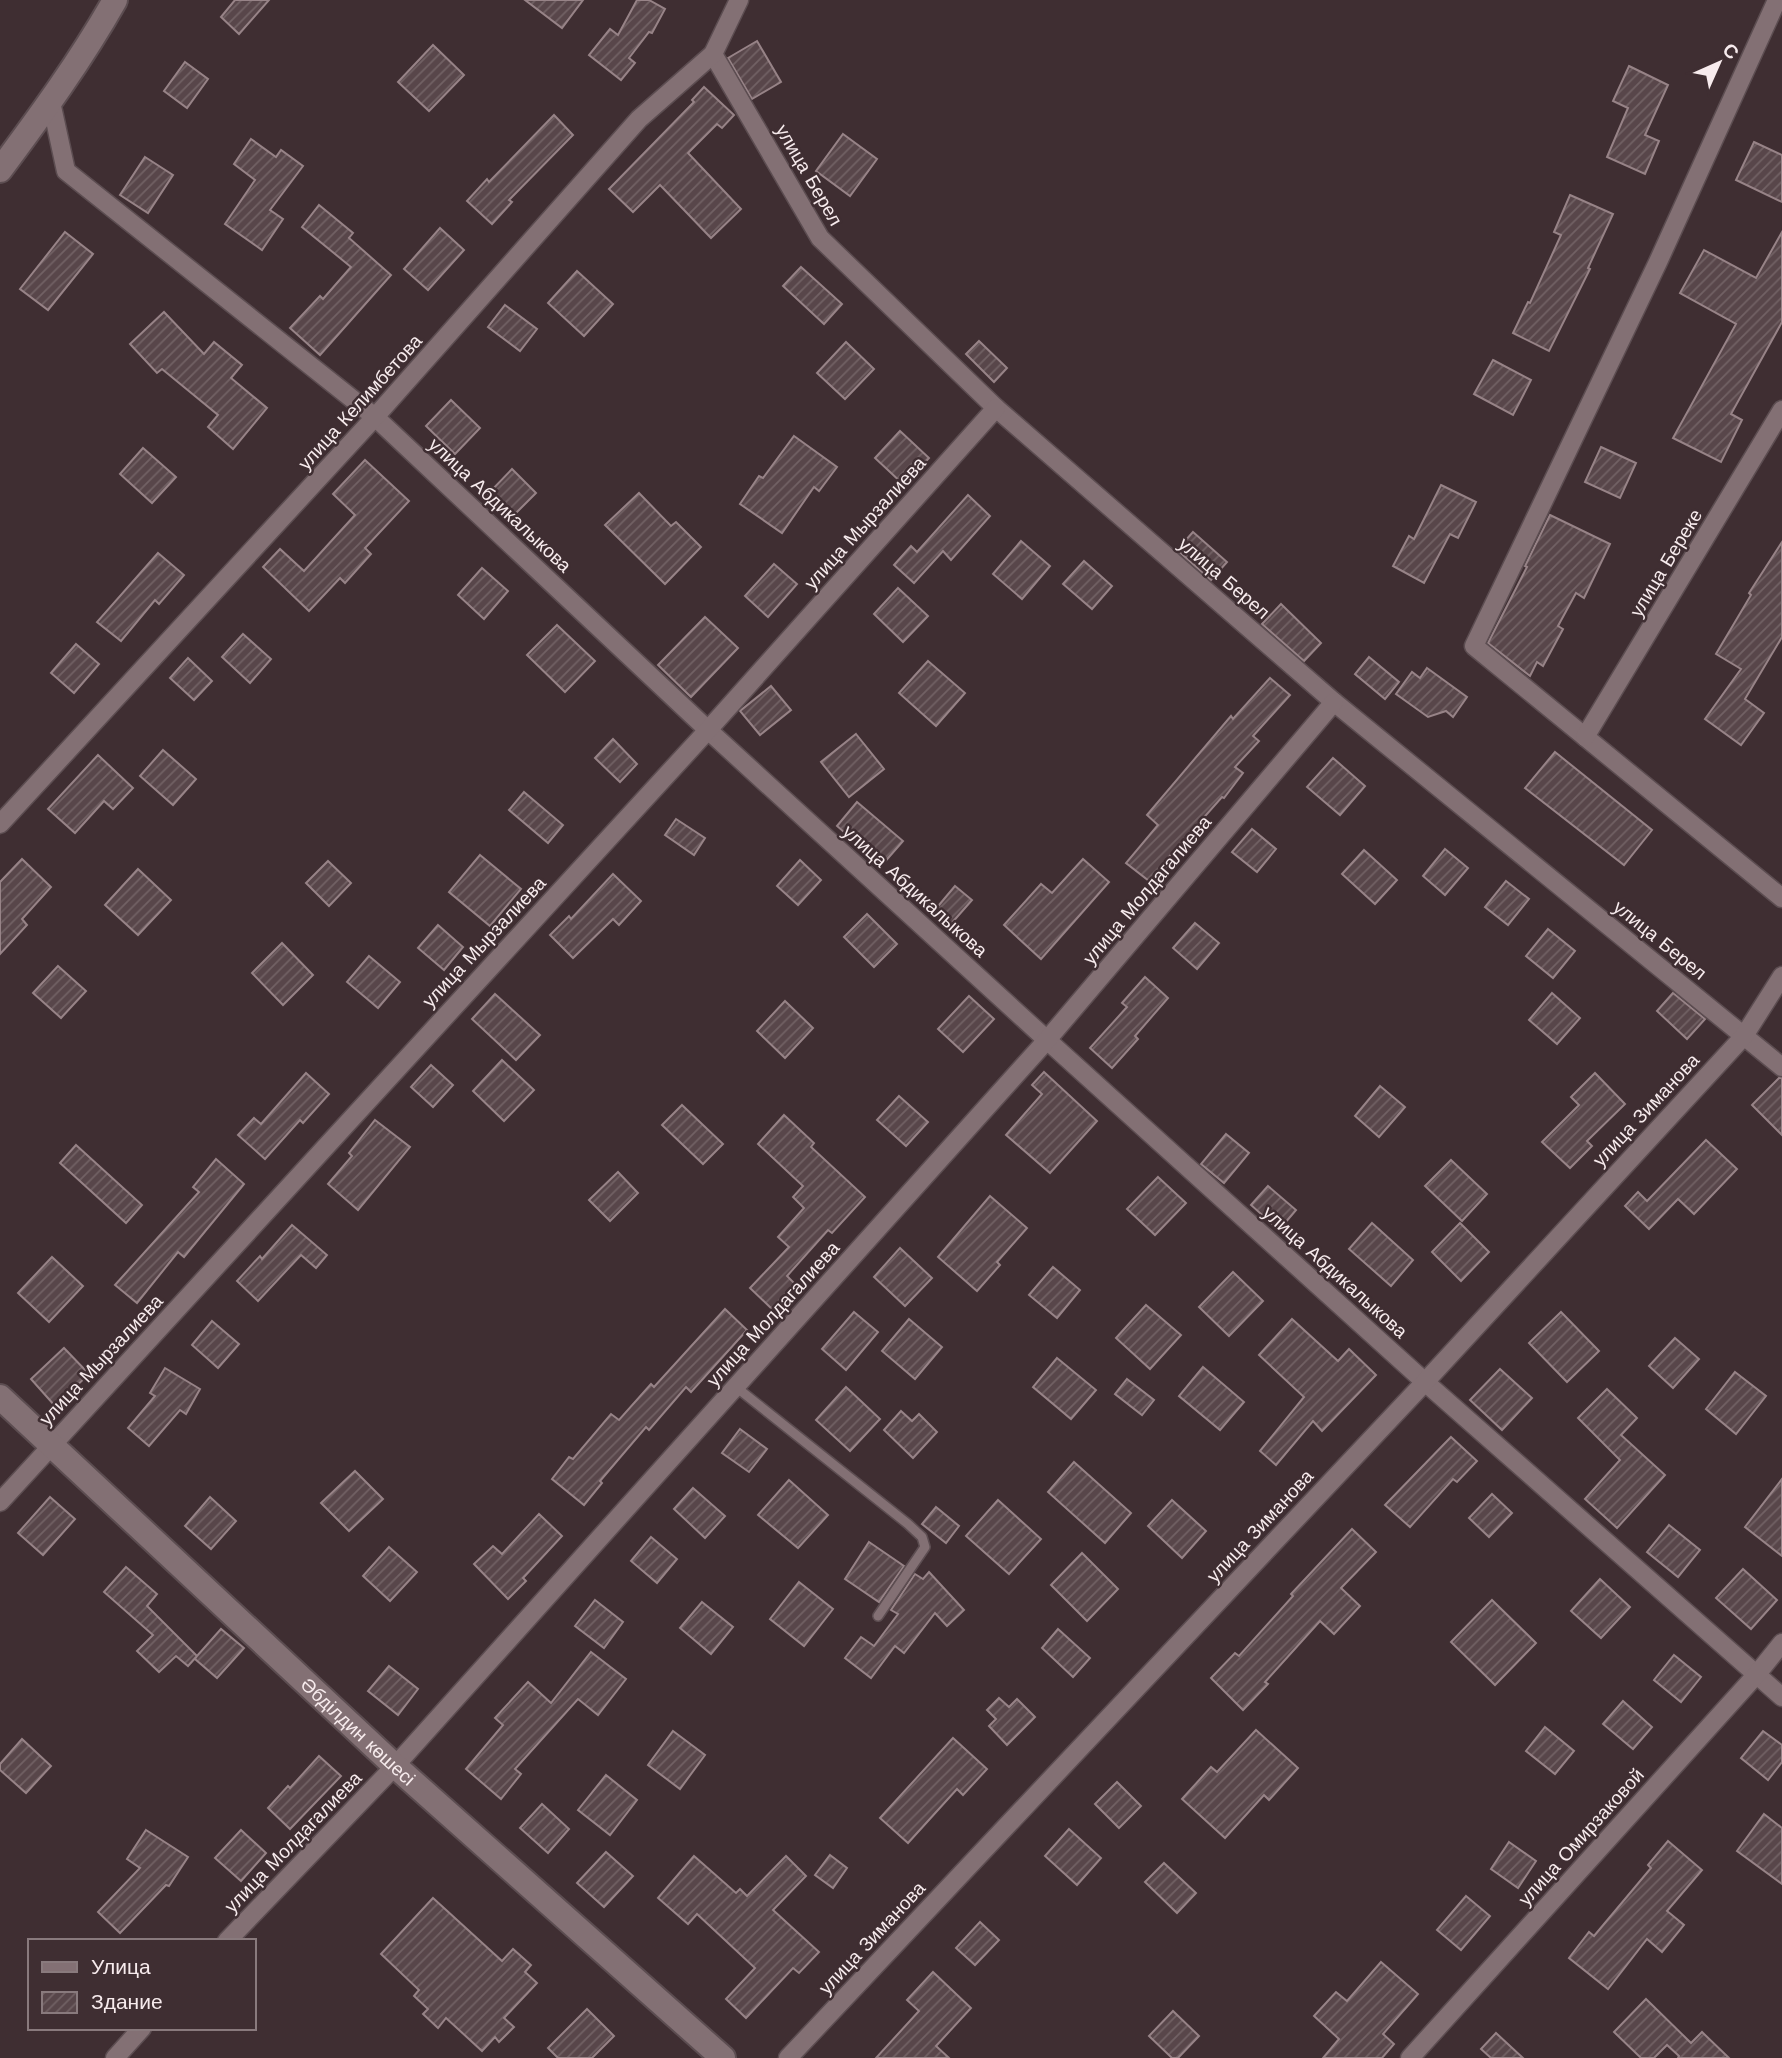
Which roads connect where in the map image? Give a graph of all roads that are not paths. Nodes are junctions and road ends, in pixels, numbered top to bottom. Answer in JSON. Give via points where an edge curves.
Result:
{"nodes":[{"id":1,"x":115,"y":0,"type":"edge"},
{"id":2,"x":739,"y":0,"type":"edge"},
{"id":3,"x":1777,"y":0,"type":"edge"},
{"id":4,"x":713,"y":54,"type":"junction"},
{"id":5,"x":51,"y":102,"type":"junction"},
{"id":6,"x":0,"y":170,"type":"edge"},
{"id":7,"x":996,"y":408,"type":"junction"},
{"id":8,"x":1782,"y":411,"type":"edge"},
{"id":9,"x":375,"y":417,"type":"junction"},
{"id":10,"x":1334,"y":702,"type":"junction"},
{"id":11,"x":708,"y":730,"type":"junction"},
{"id":12,"x":1585,"y":737,"type":"junction"},
{"id":13,"x":0,"y":824,"type":"edge"},
{"id":14,"x":1782,"y":898,"type":"edge"},
{"id":15,"x":1782,"y":976,"type":"edge"},
{"id":16,"x":1744,"y":1036,"type":"junction"},
{"id":17,"x":1047,"y":1041,"type":"junction"},
{"id":18,"x":1782,"y":1067,"type":"edge"},
{"id":19,"x":1425,"y":1382,"type":"junction"},
{"id":20,"x":736,"y":1387,"type":"junction"},
{"id":21,"x":0,"y":1397,"type":"edge"},
{"id":22,"x":52,"y":1445,"type":"junction"},
{"id":23,"x":0,"y":1502,"type":"edge"},
{"id":24,"x":878,"y":1616,"type":"dead end"},
{"id":25,"x":1782,"y":1643,"type":"edge"},
{"id":26,"x":1757,"y":1674,"type":"junction"},
{"id":27,"x":1782,"y":1697,"type":"edge"},
{"id":28,"x":395,"y":1766,"type":"junction"},
{"id":29,"x":229,"y":1939,"type":"edge"},
{"id":30,"x":140,"y":2030,"type":"edge"},
{"id":31,"x":115,"y":2058,"type":"edge"},
{"id":32,"x":723,"y":2058,"type":"edge"},
{"id":33,"x":788,"y":2058,"type":"edge"},
{"id":34,"x":1410,"y":2058,"type":"edge"}],
"edges":[{"from":1,"to":5,"type":"main road"},
{"from":2,"to":4,"type":"street","name":"улица Келимбетова"},
{"from":3,"to":12,"type":"street","via":[[1658,262],[1474,646]]},
{"from":4,"to":7,"type":"street","name":"улица Берел","via":[[820,238]]},
{"from":4,"to":9,"type":"street","name":"улица Келимбетова","via":[[639,119]]},
{"from":5,"to":6,"type":"main road"},
{"from":5,"to":9,"type":"street","name":"улица Абдикалыкова","via":[[66,171]]},
{"from":7,"to":10,"type":"street","name":"улица Берел"},
{"from":7,"to":11,"type":"street","name":"улица Мырзалиева"},
{"from":8,"to":12,"type":"street","name":"улица Береке"},
{"from":9,"to":11,"type":"street","name":"улица Абдикалыкова"},
{"from":9,"to":13,"type":"street","name":"улица Келимбетова"},
{"from":10,"to":16,"type":"street","name":"улица Берел"},
{"from":10,"to":17,"type":"street","name":"улица Молдагалиева"},
{"from":11,"to":17,"type":"street","name":"улица Абдикалыкова"},
{"from":11,"to":22,"type":"street","name":"улица Мырзалиева"},
{"from":12,"to":14,"type":"street"},
{"from":15,"to":16,"type":"street","name":"улица Зиманова"},
{"from":16,"to":18,"type":"street","name":"улица Берел"},
{"from":16,"to":19,"type":"street","name":"улица Зиманова"},
{"from":17,"to":19,"type":"street","name":"улица Абдикалыкова"},
{"from":17,"to":20,"type":"street","name":"улица Молдагалиева"},
{"from":19,"to":26,"type":"street","name":"улица Абдикалыкова"},
{"from":19,"to":33,"type":"street","name":"улица Зиманова"},
{"from":20,"to":24,"type":"lane","via":[[922,1538],[925,1547]]},
{"from":20,"to":28,"type":"street","name":"улица Молдагалиева"},
{"from":21,"to":22,"type":"main road","name":"Әбділдин көшесі"},
{"from":22,"to":23,"type":"street","name":"улица Мырзалиева"},
{"from":22,"to":28,"type":"main road","name":"Әбділдин көшесі"},
{"from":25,"to":26,"type":"street","name":"улица Омирзаковой"},
{"from":26,"to":27,"type":"street","name":"улица Абдикалыкова"},
{"from":26,"to":34,"type":"street","name":"улица Омирзаковой"},
{"from":28,"to":29,"type":"street","name":"улица Молдагалиева"},
{"from":28,"to":32,"type":"main road","name":"Әбділдин көшесі"},
{"from":30,"to":31,"type":"street"}]}
